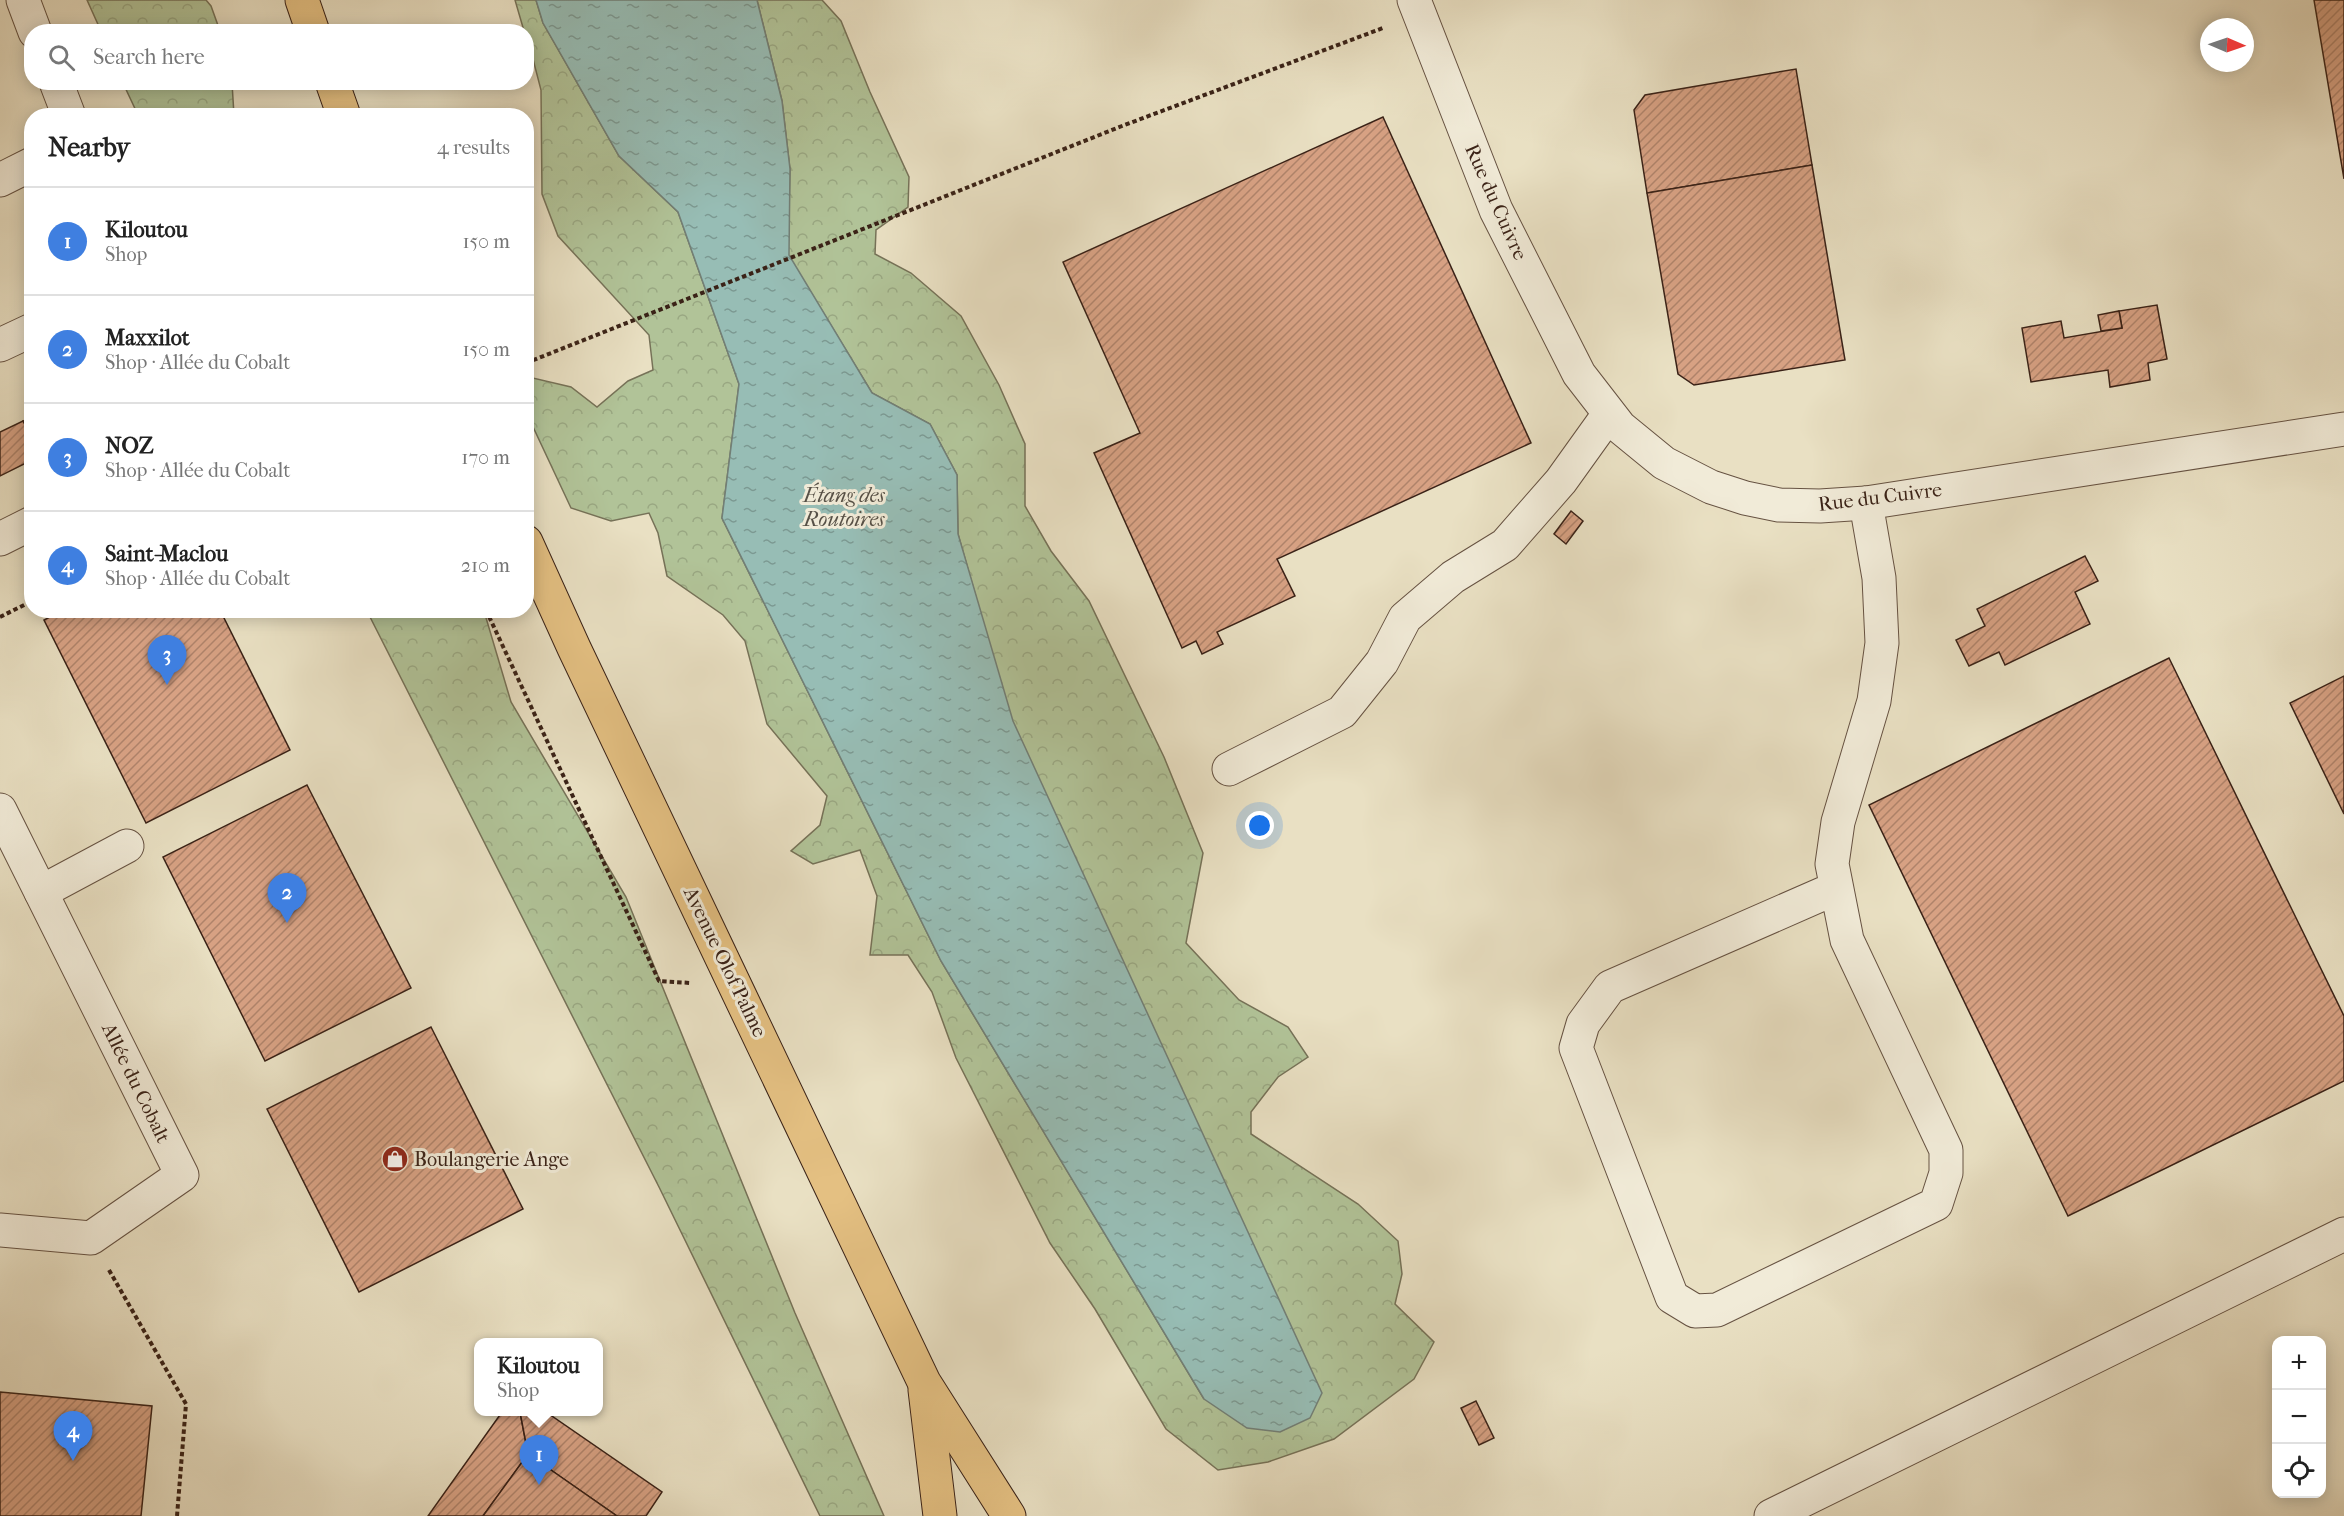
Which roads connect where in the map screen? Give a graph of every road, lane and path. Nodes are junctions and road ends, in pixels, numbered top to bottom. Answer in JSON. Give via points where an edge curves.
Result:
{"nodes":[{"id":1,"x":23,"y":0,"type":"edge"},
{"id":2,"x":302,"y":0,"type":"edge"},
{"id":3,"x":1416,"y":7,"type":"edge"},
{"id":4,"x":32,"y":24,"type":"edge"},
{"id":5,"x":310,"y":24,"type":"edge"},
{"id":6,"x":59,"y":90,"type":"edge"},
{"id":7,"x":335,"y":90,"type":"edge"},
{"id":8,"x":66,"y":108,"type":"edge"},
{"id":9,"x":341,"y":108,"type":"edge"},
{"id":10,"x":24,"y":168,"type":"edge"},
{"id":11,"x":0,"y":180,"type":"edge"},
{"id":12,"x":24,"y":334,"type":"edge"},
{"id":13,"x":0,"y":345,"type":"edge"},
{"id":14,"x":534,"y":360,"type":"edge"},
{"id":15,"x":1609,"y":414,"type":"junction"},
{"id":16,"x":2344,"y":429,"type":"edge"},
{"id":17,"x":1866,"y":503,"type":"junction"},
{"id":18,"x":24,"y":527,"type":"edge"},
{"id":19,"x":0,"y":540,"type":"edge"},
{"id":20,"x":534,"y":560,"type":"edge"},
{"id":21,"x":24,"y":605,"type":"edge"},
{"id":22,"x":0,"y":617,"type":"edge"},
{"id":23,"x":490,"y":618,"type":"edge"},
{"id":24,"x":1229,"y":769,"type":"dead end"},
{"id":25,"x":0,"y":810,"type":"edge"},
{"id":26,"x":127,"y":846,"type":"dead end"},
{"id":27,"x":1836,"y":888,"type":"junction"},
{"id":28,"x":41,"y":892,"type":"junction"},
{"id":29,"x":697,"y":983,"type":"dead end"},
{"id":30,"x":0,"y":1230,"type":"edge"},
{"id":31,"x":2344,"y":1234,"type":"edge"},
{"id":32,"x":91,"y":1238,"type":"junction"},
{"id":33,"x":924,"y":1382,"type":"junction"},
{"id":34,"x":177,"y":1516,"type":"edge"},
{"id":35,"x":940,"y":1516,"type":"edge"},
{"id":36,"x":1009,"y":1516,"type":"edge"},
{"id":37,"x":1771,"y":1516,"type":"edge"}],
"edges":[{"from":1,"to":4,"type":"street"},
{"from":2,"to":5,"type":"main road"},
{"from":3,"to":14,"type":"path"},
{"from":3,"to":15,"type":"street","name":"Rue du Cuivre","via":[[1496,210],[1579,374]]},
{"from":6,"to":8,"type":"street"},
{"from":7,"to":9,"type":"main road"},
{"from":10,"to":11,"type":"street"},
{"from":12,"to":13,"type":"street"},
{"from":15,"to":17,"type":"street","name":"Rue du Cuivre","via":[[1664,463],[1711,487],[1779,505]]},
{"from":15,"to":24,"type":"street","via":[[1561,481],[1504,545],[1453,577],[1405,618],[1382,662],[1342,712]]},
{"from":16,"to":17,"type":"street","name":"Rue du Cuivre"},
{"from":17,"to":27,"type":"street","via":[[1879,578],[1882,643],[1874,702],[1838,822],[1832,864]]},
{"from":18,"to":19,"type":"street"},
{"from":20,"to":33,"type":"main road","name":"Avenue Olof Palme"},
{"from":21,"to":22,"type":"path"},
{"from":23,"to":29,"type":"path","via":[[659,981]]},
{"from":25,"to":28,"type":"street","name":"Allée du Cobalt"},
{"from":26,"to":28,"type":"street"},
{"from":27,"to":27,"type":"street","via":[[1847,940],[1946,1150],[1946,1173],[1936,1204],[1717,1310],[1695,1311],[1672,1297],[1576,1048],[1583,1024],[1610,987]]},
{"from":28,"to":32,"type":"street","name":"Allée du Cobalt","via":[[182,1175]]},
{"from":30,"to":32,"type":"street"},
{"from":31,"to":37,"type":"street"},
{"from":32,"to":34,"type":"path","via":[[186,1404]]},
{"from":33,"to":35,"type":"main road","name":"Avenue Olof Palme"},
{"from":33,"to":36,"type":"main road","name":"Avenue Olof Palme"}]}
